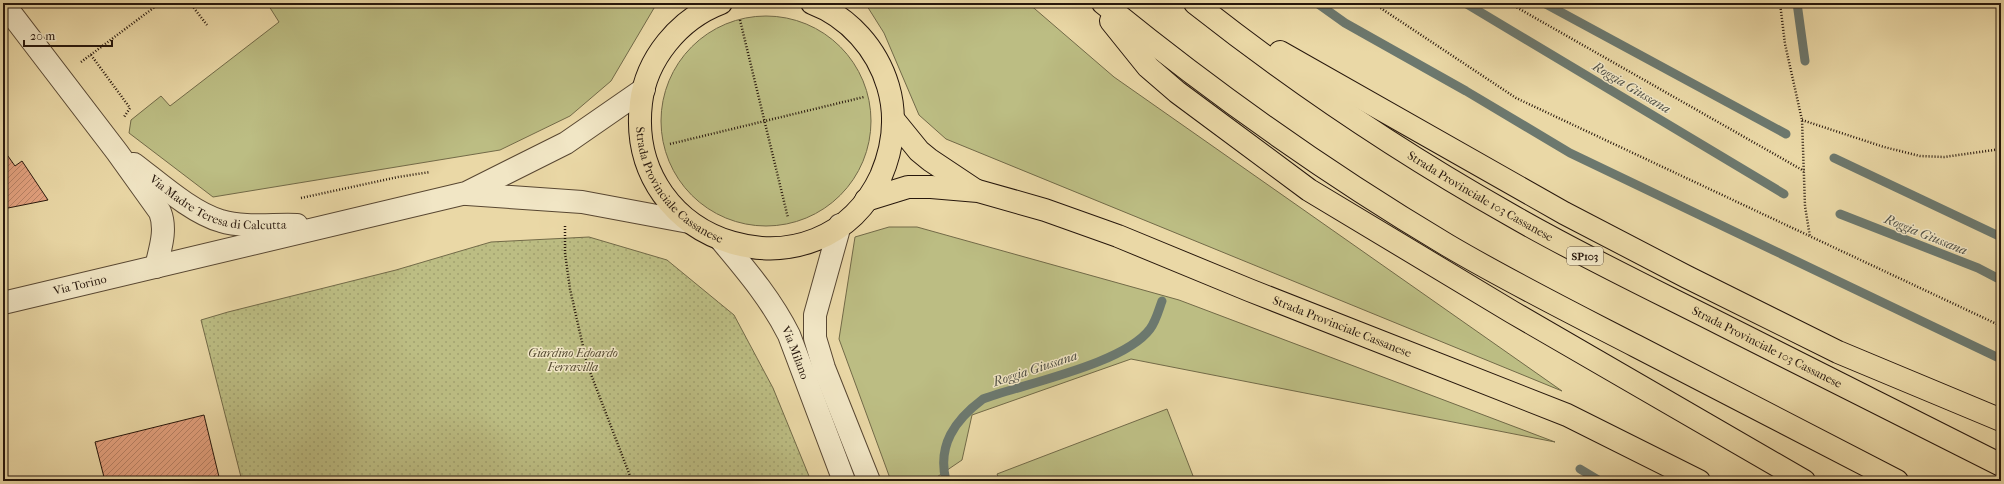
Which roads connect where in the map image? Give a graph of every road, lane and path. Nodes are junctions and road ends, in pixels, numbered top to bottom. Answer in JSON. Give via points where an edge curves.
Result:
{"nodes":[{"id":1,"x":3,"y":3,"type":"edge"},
{"id":2,"x":160,"y":3,"type":"edge"},
{"id":3,"x":190,"y":3,"type":"edge"},
{"id":4,"x":812,"y":3,"type":"edge"},
{"id":5,"x":1097,"y":3,"type":"edge"},
{"id":6,"x":1103,"y":3,"type":"edge"},
{"id":7,"x":1373,"y":3,"type":"edge"},
{"id":8,"x":1509,"y":3,"type":"edge"},
{"id":9,"x":1780,"y":3,"type":"edge"},
{"id":10,"x":1198,"y":6,"type":"edge"},
{"id":11,"x":730,"y":9,"type":"edge"},
{"id":12,"x":695,"y":10,"type":"edge"},
{"id":13,"x":207,"y":25,"type":"dead end"},
{"id":14,"x":60,"y":78,"type":"junction"},
{"id":15,"x":644,"y":89,"type":"junction"},
{"id":16,"x":890,"y":93,"type":"junction"},
{"id":17,"x":893,"y":119,"type":"junction"},
{"id":18,"x":1802,"y":120,"type":"junction"},
{"id":19,"x":764,"y":121,"type":"junction"},
{"id":20,"x":2001,"y":149,"type":"edge"},
{"id":21,"x":643,"y":151,"type":"junction"},
{"id":22,"x":116,"y":152,"type":"junction"},
{"id":23,"x":1804,"y":172,"type":"junction"},
{"id":24,"x":978,"y":191,"type":"junction"},
{"id":25,"x":466,"y":194,"type":"junction"},
{"id":26,"x":866,"y":200,"type":"junction"},
{"id":27,"x":690,"y":222,"type":"junction"},
{"id":28,"x":840,"y":225,"type":"junction"},
{"id":29,"x":329,"y":226,"type":"junction"},
{"id":30,"x":1810,"y":237,"type":"junction"},
{"id":31,"x":721,"y":240,"type":"junction"},
{"id":32,"x":792,"y":246,"type":"junction"},
{"id":33,"x":156,"y":267,"type":"junction"},
{"id":34,"x":3,"y":303,"type":"edge"},
{"id":35,"x":2001,"y":326,"type":"edge"},
{"id":36,"x":2001,"y":420,"type":"edge"},
{"id":37,"x":2001,"y":464,"type":"edge"},
{"id":38,"x":844,"y":481,"type":"edge"},
{"id":39,"x":869,"y":481,"type":"edge"},
{"id":40,"x":1699,"y":481,"type":"edge"},
{"id":41,"x":1804,"y":481,"type":"edge"},
{"id":42,"x":1897,"y":481,"type":"edge"}],
"edges":[{"from":1,"to":14,"type":"street","name":"Via Madre Teresa di Calcutta"},
{"from":2,"to":14,"type":"path"},
{"from":3,"to":13,"type":"path"},
{"from":4,"to":16,"type":"main road","name":"Strada Provinciale Cassanese","via":[[842,20],[863,39],[881,68]]},
{"from":5,"to":41,"type":"main road","via":[[1148,67],[1209,118],[1309,190],[1519,316]]},
{"from":6,"to":42,"type":"main road","via":[[1161,50],[1276,134],[1360,191],[1447,245],[1559,307]]},
{"from":7,"to":30,"type":"path","via":[[1516,98]]},
{"from":8,"to":23,"type":"path"},
{"from":9,"to":18,"type":"path","via":[[1785,44]]},
{"from":10,"to":36,"type":"main road","via":[[1564,213],[1687,277],[1838,352]]},
{"from":10,"to":37,"type":"main road","name":"Strada Provinciale 103 Cassanese","number":"SP103","via":[[1358,121],[1510,215],[1604,266]]},
{"from":11,"to":12,"type":"main road","name":"Strada Provinciale Cassanese"},
{"from":11,"to":19,"type":"path"},
{"from":12,"to":15,"type":"main road","name":"Strada Provinciale Cassanese","via":[[663,48],[652,66]]},
{"from":14,"to":22,"type":"street","name":"Via Madre Teresa di Calcutta"},
{"from":15,"to":21,"type":"main road","name":"Strada Provinciale Cassanese","via":[[640,120]]},
{"from":15,"to":25,"type":"street","via":[[566,143]]},
{"from":16,"to":17,"type":"main road","name":"Strada Provinciale Cassanese"},
{"from":16,"to":19,"type":"path"},
{"from":17,"to":24,"type":"main road","name":"Strada Provinciale Cassanese","via":[[908,139],[930,160]]},
{"from":17,"to":26,"type":"main road","name":"Strada Provinciale Cassanese","via":[[886,165]]},
{"from":18,"to":20,"type":"path","via":[[1920,156],[1944,157]]},
{"from":18,"to":23,"type":"path"},
{"from":19,"to":21,"type":"path"},
{"from":19,"to":32,"type":"path","via":[[790,224]]},
{"from":21,"to":27,"type":"main road","name":"Strada Provinciale Cassanese","via":[[660,190]]},
{"from":22,"to":29,"type":"street","name":"Via Madre Teresa di Calcutta","via":[[194,209],[216,220],[234,224]]},
{"from":22,"to":33,"type":"street","name":"Via Madre Teresa di Calcutta","via":[[162,218],[164,231]]},
{"from":23,"to":30,"type":"path","via":[[1805,206]]},
{"from":24,"to":26,"type":"main road","name":"Strada Provinciale Cassanese","via":[[908,187]]},
{"from":24,"to":40,"type":"main road","name":"Strada Provinciale Cassanese","via":[[1045,210],[1118,236],[1567,415]]},
{"from":25,"to":27,"type":"street","via":[[582,202]]},
{"from":25,"to":29,"type":"street"},
{"from":26,"to":28,"type":"main road","name":"Strada Provinciale Cassanese"},
{"from":27,"to":31,"type":"main road","name":"Strada Provinciale Cassanese"},
{"from":28,"to":32,"type":"main road","name":"Strada Provinciale Cassanese","via":[[813,240]]},
{"from":28,"to":39,"type":"street","name":"Via Milano","via":[[815,316],[815,338],[824,368]]},
{"from":29,"to":33,"type":"street","name":"Via Torino"},
{"from":30,"to":35,"type":"path"},
{"from":31,"to":32,"type":"main road","name":"Strada Provinciale Cassanese","via":[[755,248]]},
{"from":31,"to":38,"type":"street","name":"Via Milano","via":[[780,316]]},
{"from":33,"to":34,"type":"street","name":"Via Torino"}]}
